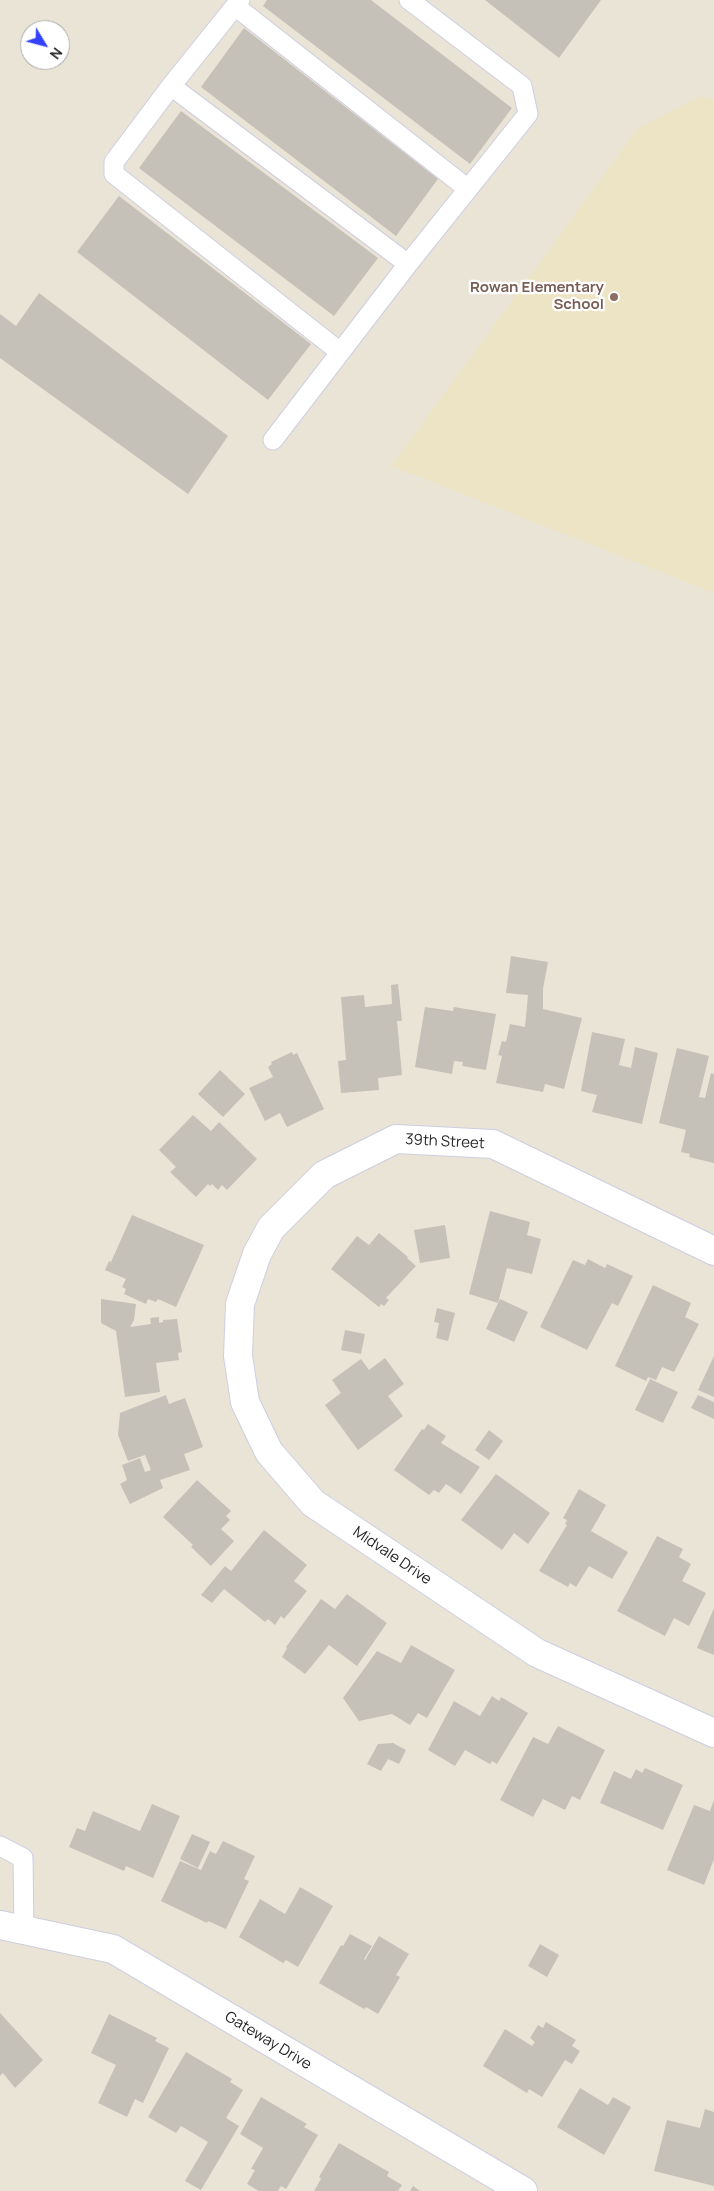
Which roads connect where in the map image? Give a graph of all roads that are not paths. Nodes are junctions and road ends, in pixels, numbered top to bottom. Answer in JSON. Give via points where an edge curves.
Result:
{"nodes":[{"id":1,"x":409,"y":0,"type":"edge"},
{"id":2,"x":238,"y":3,"type":"edge"},
{"id":3,"x":171,"y":86,"type":"junction"},
{"id":4,"x":468,"y":189,"type":"junction"},
{"id":5,"x":408,"y":264,"type":"junction"},
{"id":6,"x":340,"y":352,"type":"junction"},
{"id":7,"x":273,"y":440,"type":"dead end"},
{"id":8,"x":714,"y":1251,"type":"edge"},
{"id":9,"x":257,"y":1254,"type":"joint"},
{"id":10,"x":714,"y":1733,"type":"edge"},
{"id":11,"x":0,"y":1846,"type":"edge"},
{"id":12,"x":12,"y":1928,"type":"edge"},
{"id":13,"x":523,"y":2191,"type":"edge"}],
"edges":[{"from":1,"to":4,"type":"lane","via":[[522,86],[528,114]]},
{"from":2,"to":3,"type":"lane"},
{"from":2,"to":4,"type":"lane"},
{"from":3,"to":5,"type":"lane"},
{"from":3,"to":6,"type":"lane","via":[[114,162],[114,174]]},
{"from":4,"to":5,"type":"lane"},
{"from":5,"to":6,"type":"lane"},
{"from":6,"to":7,"type":"lane"},
{"from":8,"to":9,"type":"street","name":"39th Street","via":[[493,1144],[396,1139],[324,1175],[270,1228]]},
{"from":9,"to":10,"type":"street","name":"Midvale Drive","via":[[240,1304],[238,1356],[245,1402],[269,1452],[313,1503],[537,1654]]},
{"from":11,"to":12,"type":"lane","via":[[23,1858]]},
{"from":12,"to":13,"type":"street","name":"Gateway Drive","via":[[113,1949]]}]}
